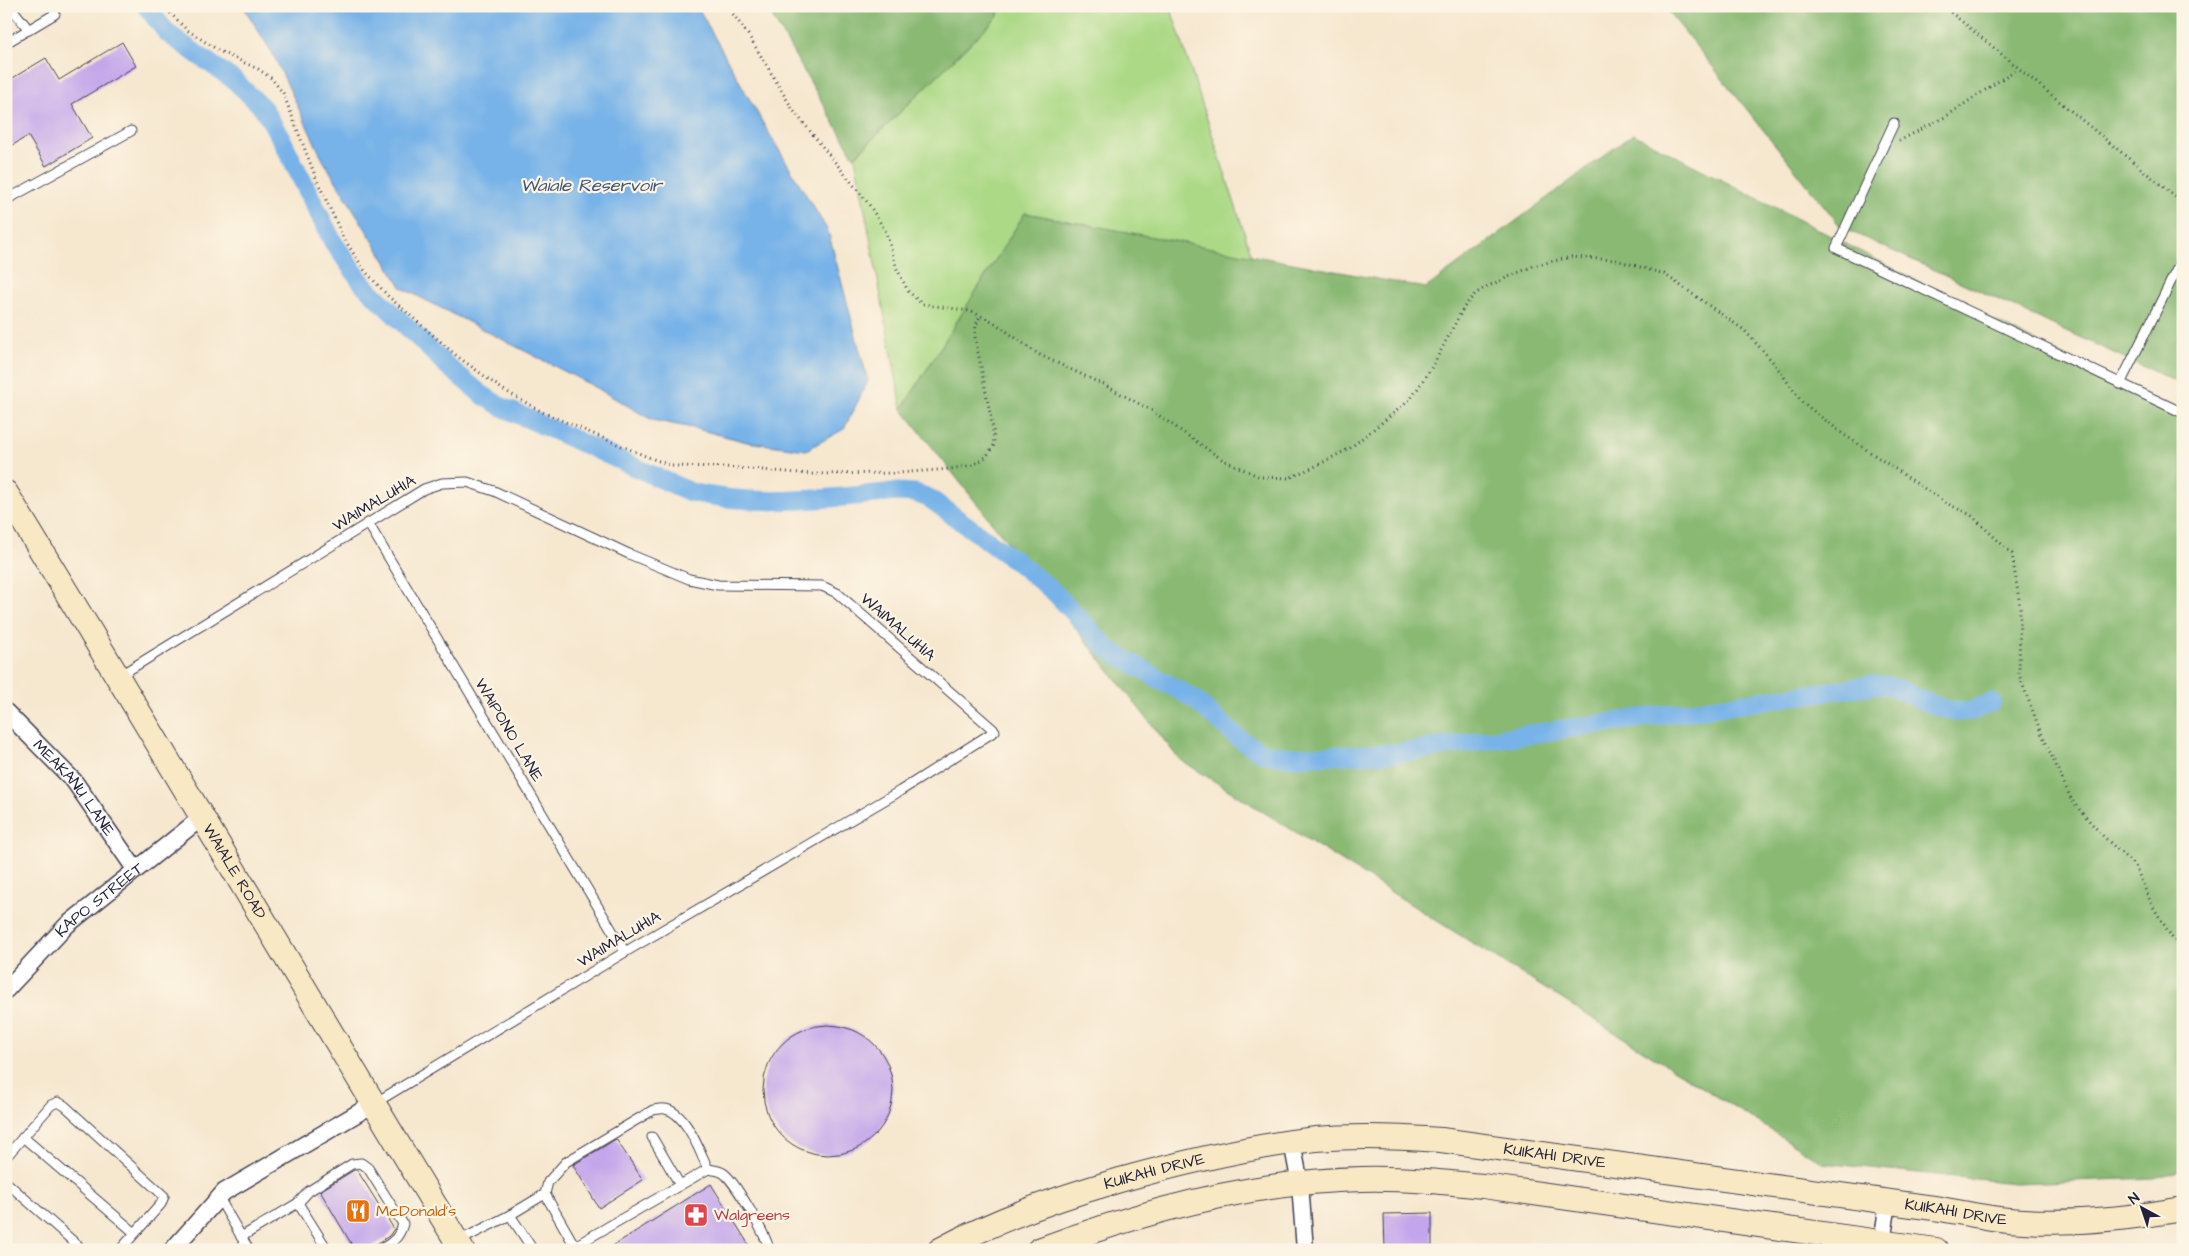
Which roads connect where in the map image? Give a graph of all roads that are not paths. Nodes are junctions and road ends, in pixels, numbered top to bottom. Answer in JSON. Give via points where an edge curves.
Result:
{"nodes":[{"id":1,"x":10,"y":6,"type":"edge"},
{"id":2,"x":55,"y":14,"type":"dead end"},
{"id":3,"x":29,"y":30,"type":"junction"},
{"id":4,"x":6,"y":43,"type":"edge"},
{"id":5,"x":1894,"y":123,"type":"dead end"},
{"id":6,"x":131,"y":131,"type":"dead end"},
{"id":7,"x":6,"y":200,"type":"edge"},
{"id":8,"x":2183,"y":257,"type":"edge"},
{"id":9,"x":2120,"y":384,"type":"junction"},
{"id":10,"x":2183,"y":413,"type":"edge"},
{"id":11,"x":6,"y":493,"type":"edge"},
{"id":12,"x":368,"y":523,"type":"junction"},
{"id":13,"x":118,"y":676,"type":"junction"},
{"id":14,"x":6,"y":712,"type":"edge"},
{"id":15,"x":201,"y":818,"type":"junction"},
{"id":16,"x":135,"y":869,"type":"junction"},
{"id":17,"x":625,"y":952,"type":"junction"},
{"id":18,"x":6,"y":990,"type":"edge"},
{"id":19,"x":375,"y":1103,"type":"junction"},
{"id":20,"x":23,"y":1137,"type":"junction"},
{"id":21,"x":652,"y":1137,"type":"dead end"},
{"id":22,"x":1292,"y":1142,"type":"junction"},
{"id":23,"x":6,"y":1157,"type":"edge"},
{"id":24,"x":708,"y":1169,"type":"junction"},
{"id":25,"x":6,"y":1182,"type":"edge"},
{"id":26,"x":1300,"y":1184,"type":"junction"},
{"id":27,"x":680,"y":1185,"type":"junction"},
{"id":28,"x":545,"y":1194,"type":"junction"},
{"id":29,"x":219,"y":1198,"type":"junction"},
{"id":30,"x":1888,"y":1202,"type":"junction"},
{"id":31,"x":298,"y":1204,"type":"junction"},
{"id":32,"x":2183,"y":1209,"type":"edge"},
{"id":33,"x":510,"y":1215,"type":"junction"},
{"id":34,"x":135,"y":1233,"type":"junction"},
{"id":35,"x":241,"y":1237,"type":"junction"},
{"id":36,"x":1882,"y":1246,"type":"edge"},
{"id":37,"x":453,"y":1247,"type":"edge"},
{"id":38,"x":576,"y":1248,"type":"edge"},
{"id":39,"x":83,"y":1250,"type":"edge"},
{"id":40,"x":120,"y":1250,"type":"edge"},
{"id":41,"x":172,"y":1250,"type":"edge"},
{"id":42,"x":249,"y":1250,"type":"edge"},
{"id":43,"x":325,"y":1250,"type":"edge"},
{"id":44,"x":380,"y":1250,"type":"edge"},
{"id":45,"x":532,"y":1250,"type":"edge"},
{"id":46,"x":769,"y":1250,"type":"edge"},
{"id":47,"x":940,"y":1250,"type":"edge"},
{"id":48,"x":1038,"y":1250,"type":"edge"},
{"id":49,"x":1305,"y":1250,"type":"edge"},
{"id":50,"x":1936,"y":1250,"type":"edge"}],
"edges":[{"from":1,"to":3,"type":"lane"},
{"from":2,"to":3,"type":"lane"},
{"from":3,"to":4,"type":"lane"},
{"from":5,"to":9,"type":"lane","via":[[1836,248]]},
{"from":6,"to":7,"type":"lane"},
{"from":8,"to":9,"type":"lane"},
{"from":9,"to":10,"type":"lane"},
{"from":11,"to":13,"type":"main road","name":"WAIALE ROAD"},
{"from":12,"to":13,"type":"lane","name":"WAIMALUHIA"},
{"from":12,"to":17,"type":"lane","name":"WAIPONO LANE"},
{"from":12,"to":17,"type":"lane","name":"WAIMALUHIA","via":[[424,490],[442,483],[467,482],[494,491],[689,579],[718,585],[822,586],[837,594],[994,731],[900,791]]},
{"from":13,"to":15,"type":"main road","name":"WAIALE ROAD"},
{"from":14,"to":16,"type":"street","name":"MEAKANU LANE","via":[[74,780]]},
{"from":15,"to":16,"type":"street","name":"KAPO STREET"},
{"from":15,"to":19,"type":"main road","name":"WAIALE ROAD"},
{"from":16,"to":18,"type":"street","name":"KAPO STREET","via":[[67,925]]},
{"from":17,"to":19,"type":"lane","name":"WAIMALUHIA"},
{"from":19,"to":29,"type":"street","via":[[224,1192]]},
{"from":19,"to":37,"type":"main road","name":"WAIALE ROAD"},
{"from":20,"to":23,"type":"lane"},
{"from":20,"to":34,"type":"lane"},
{"from":20,"to":34,"type":"lane","via":[[52,1105],[58,1102],[65,1106],[164,1196],[161,1204]]},
{"from":21,"to":27,"type":"lane"},
{"from":22,"to":26,"type":"street"},
{"from":22,"to":30,"type":"main road","name":"KUIKAHI DRIVE","via":[[1385,1136],[1441,1140]]},
{"from":22,"to":47,"type":"main road","name":"KUIKAHI DRIVE","via":[[1180,1163],[1090,1189],[1026,1209]]},
{"from":24,"to":27,"type":"lane"},
{"from":24,"to":28,"type":"lane","via":[[694,1139],[677,1114],[665,1109],[653,1110],[566,1162],[548,1182]]},
{"from":24,"to":46,"type":"lane","via":[[723,1172],[732,1181],[763,1233]]},
{"from":25,"to":39,"type":"lane"},
{"from":26,"to":36,"type":"main road","via":[[1361,1179],[1473,1184]]},
{"from":26,"to":48,"type":"main road","via":[[1258,1188],[1200,1200]]},
{"from":26,"to":49,"type":"street"},
{"from":27,"to":38,"type":"lane"},
{"from":28,"to":33,"type":"lane"},
{"from":28,"to":38,"type":"lane"},
{"from":29,"to":35,"type":"lane"},
{"from":29,"to":41,"type":"street"},
{"from":30,"to":32,"type":"main road","name":"KUIKAHI DRIVE","via":[[2006,1220],[2046,1222]]},
{"from":30,"to":36,"type":"street"},
{"from":31,"to":35,"type":"lane"},
{"from":31,"to":43,"type":"lane"},
{"from":31,"to":44,"type":"lane","via":[[309,1190],[352,1164],[361,1163],[368,1168],[403,1224],[394,1241]]},
{"from":33,"to":37,"type":"lane"},
{"from":33,"to":45,"type":"lane"},
{"from":34,"to":40,"type":"lane"},
{"from":35,"to":42,"type":"lane"},
{"from":36,"to":50,"type":"main road"}]}
